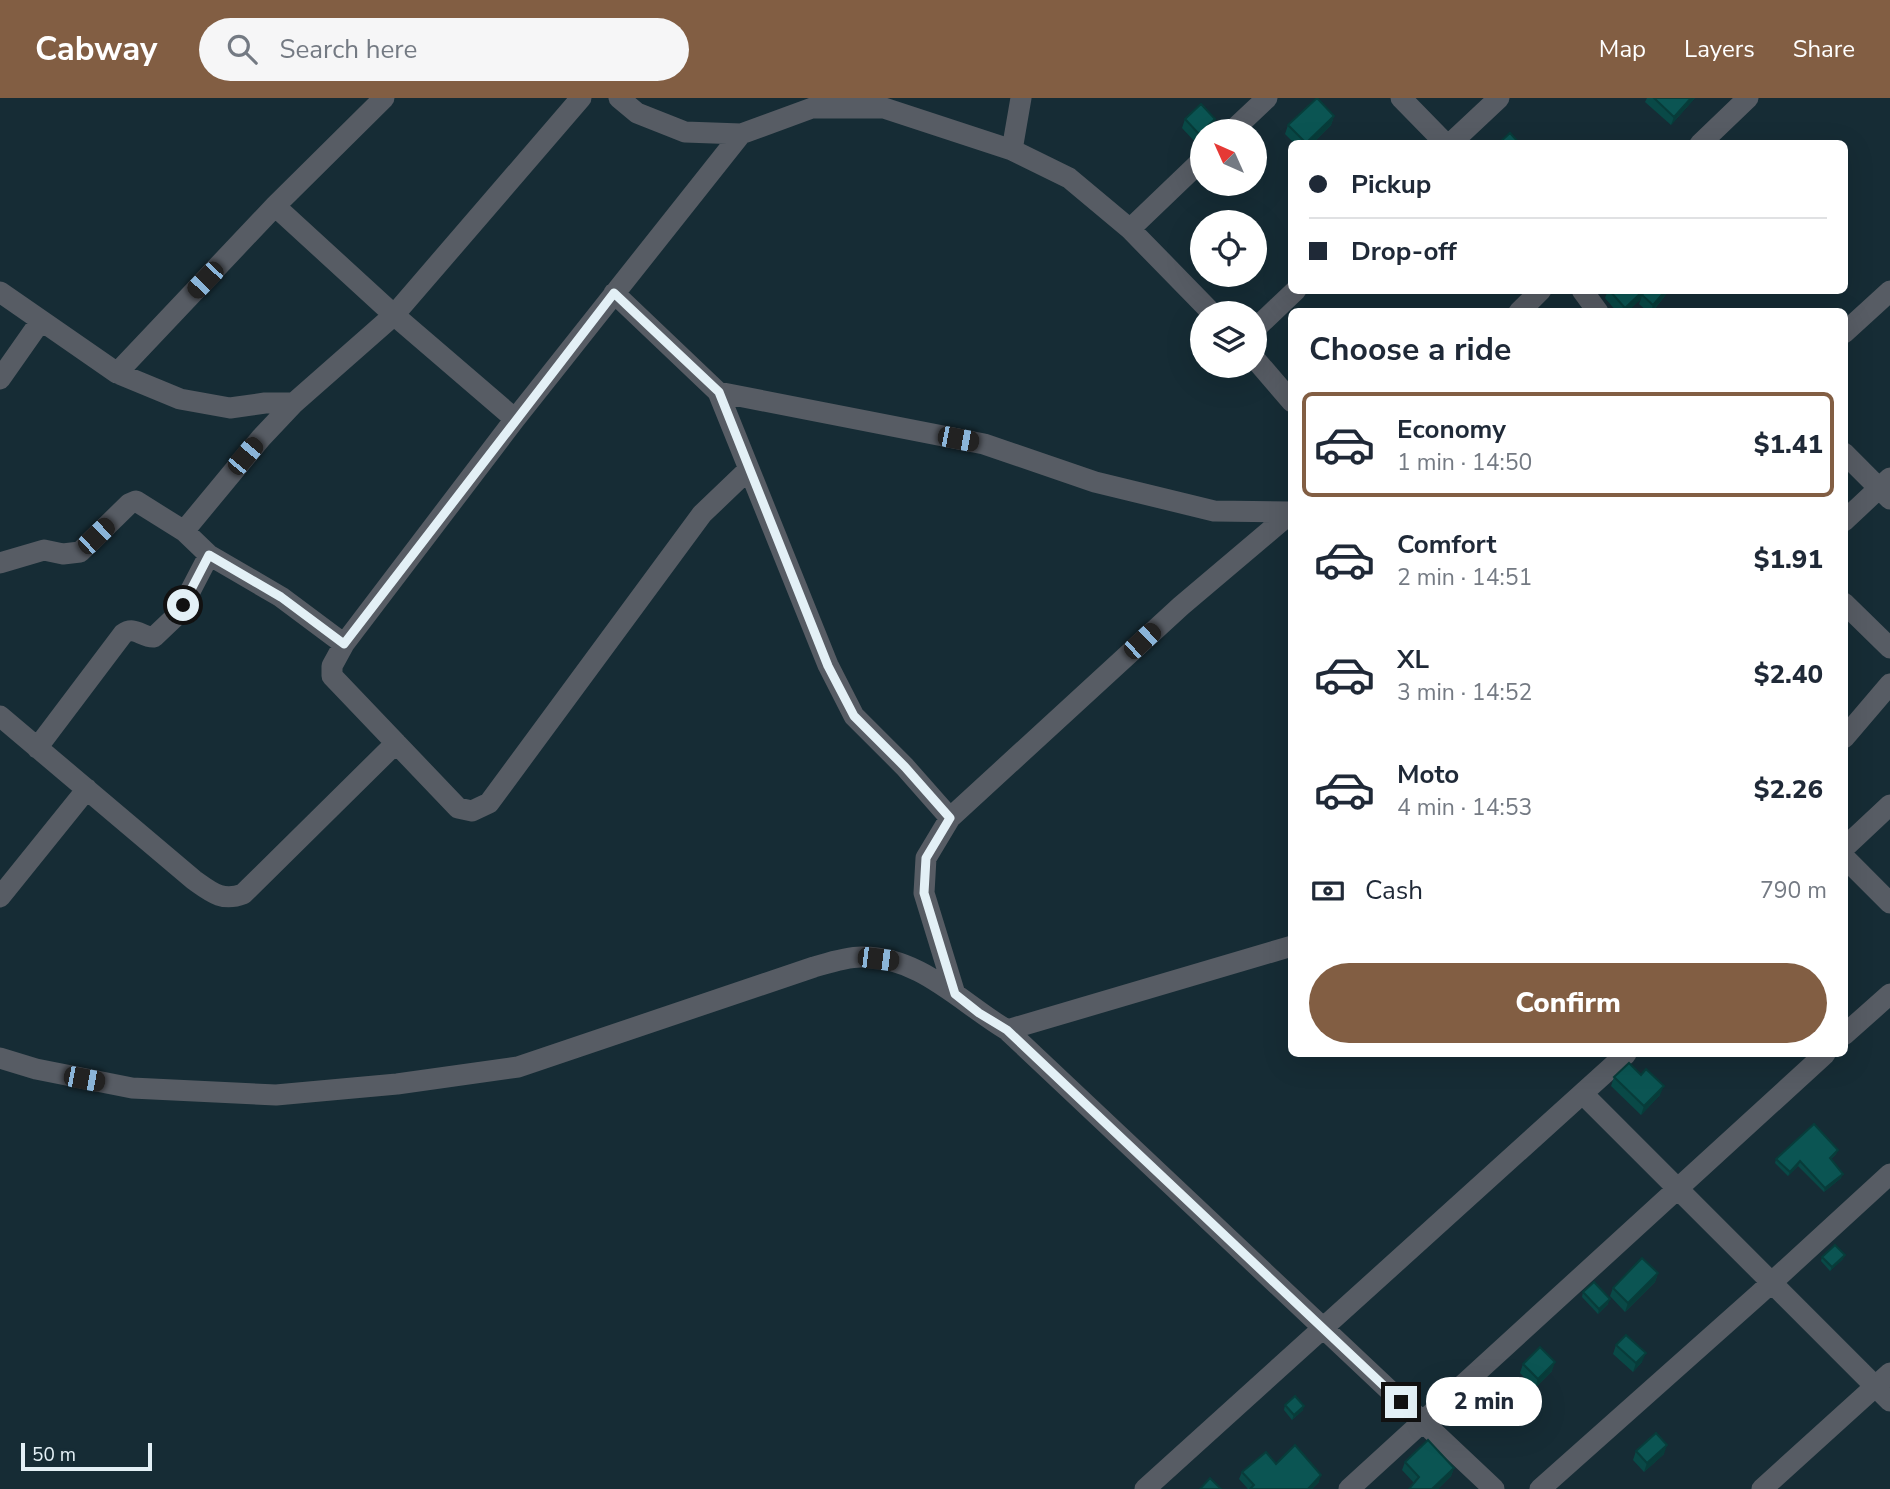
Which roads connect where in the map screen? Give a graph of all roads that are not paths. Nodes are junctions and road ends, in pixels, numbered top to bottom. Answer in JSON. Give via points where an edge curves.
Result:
{"nodes":[{"id":1,"x":581,"y":98,"type":"edge"},
{"id":2,"x":619,"y":98,"type":"edge"},
{"id":3,"x":1267,"y":98,"type":"edge"},
{"id":4,"x":1401,"y":98,"type":"edge"},
{"id":5,"x":1499,"y":98,"type":"edge"},
{"id":6,"x":1748,"y":98,"type":"edge"},
{"id":7,"x":1022,"y":99,"type":"edge"},
{"id":8,"x":373,"y":101,"type":"edge"},
{"id":9,"x":882,"y":103,"type":"edge"},
{"id":10,"x":1245,"y":119,"type":"edge"},
{"id":11,"x":741,"y":134,"type":"junction"},
{"id":12,"x":1444,"y":140,"type":"edge"},
{"id":13,"x":1452,"y":140,"type":"edge"},
{"id":14,"x":1704,"y":140,"type":"edge"},
{"id":15,"x":1012,"y":150,"type":"junction"},
{"id":16,"x":1190,"y":172,"type":"edge"},
{"id":17,"x":275,"y":206,"type":"junction"},
{"id":18,"x":1130,"y":229,"type":"junction"},
{"id":19,"x":1890,"y":290,"type":"edge"},
{"id":20,"x":0,"y":292,"type":"edge"},
{"id":21,"x":614,"y":293,"type":"junction"},
{"id":22,"x":1292,"y":294,"type":"edge"},
{"id":23,"x":1537,"y":294,"type":"edge"},
{"id":24,"x":1200,"y":301,"type":"edge"},
{"id":25,"x":1523,"y":308,"type":"edge"},
{"id":26,"x":394,"y":315,"type":"junction"},
{"id":27,"x":1267,"y":318,"type":"edge"},
{"id":28,"x":40,"y":322,"type":"junction"},
{"id":29,"x":1848,"y":329,"type":"edge"},
{"id":30,"x":117,"y":373,"type":"junction"},
{"id":31,"x":1267,"y":373,"type":"edge"},
{"id":32,"x":0,"y":379,"type":"edge"},
{"id":33,"x":719,"y":392,"type":"junction"},
{"id":34,"x":1288,"y":397,"type":"edge"},
{"id":35,"x":294,"y":403,"type":"junction"},
{"id":36,"x":515,"y":419,"type":"junction"},
{"id":37,"x":1848,"y":456,"type":"edge"},
{"id":38,"x":749,"y":469,"type":"junction"},
{"id":39,"x":1886,"y":489,"type":"edge"},
{"id":40,"x":1288,"y":512,"type":"edge"},
{"id":41,"x":1288,"y":515,"type":"edge"},
{"id":42,"x":1848,"y":518,"type":"edge"},
{"id":43,"x":184,"y":531,"type":"junction"},
{"id":44,"x":209,"y":555,"type":"junction"},
{"id":45,"x":0,"y":563,"type":"edge"},
{"id":46,"x":1848,"y":607,"type":"edge"},
{"id":47,"x":344,"y":644,"type":"junction"},
{"id":48,"x":1890,"y":648,"type":"edge"},
{"id":49,"x":1890,"y":684,"type":"edge"},
{"id":50,"x":0,"y":716,"type":"edge"},
{"id":51,"x":1848,"y":732,"type":"edge"},
{"id":52,"x":396,"y":743,"type":"junction"},
{"id":53,"x":37,"y":748,"type":"junction"},
{"id":54,"x":87,"y":789,"type":"junction"},
{"id":55,"x":1890,"y":806,"type":"edge"},
{"id":56,"x":950,"y":818,"type":"junction"},
{"id":57,"x":1848,"y":844,"type":"edge"},
{"id":58,"x":1848,"y":861,"type":"edge"},
{"id":59,"x":0,"y":897,"type":"edge"},
{"id":60,"x":1890,"y":904,"type":"edge"},
{"id":61,"x":1288,"y":947,"type":"edge"},
{"id":62,"x":955,"y":994,"type":"junction"},
{"id":63,"x":1890,"y":994,"type":"edge"},
{"id":64,"x":1007,"y":1030,"type":"junction"},
{"id":65,"x":1848,"y":1031,"type":"edge"},
{"id":66,"x":1623,"y":1057,"type":"edge"},
{"id":67,"x":1822,"y":1057,"type":"edge"},
{"id":68,"x":0,"y":1058,"type":"edge"},
{"id":69,"x":1583,"y":1094,"type":"junction"},
{"id":70,"x":1890,"y":1174,"type":"edge"},
{"id":71,"x":1677,"y":1188,"type":"junction"},
{"id":72,"x":1772,"y":1282,"type":"junction"},
{"id":73,"x":1323,"y":1326,"type":"junction"},
{"id":74,"x":1885,"y":1386,"type":"edge"},
{"id":75,"x":1421,"y":1421,"type":"junction"},
{"id":76,"x":1145,"y":1489,"type":"edge"},
{"id":77,"x":1349,"y":1489,"type":"edge"},
{"id":78,"x":1494,"y":1489,"type":"edge"},
{"id":79,"x":1540,"y":1489,"type":"edge"},
{"id":80,"x":1762,"y":1489,"type":"edge"}],
"edges":[{"from":1,"to":26,"type":"street"},
{"from":2,"to":11,"type":"street","via":[[637,113],[685,132]]},
{"from":3,"to":10,"type":"street"},
{"from":4,"to":12,"type":"street"},
{"from":5,"to":13,"type":"street"},
{"from":6,"to":14,"type":"street"},
{"from":7,"to":15,"type":"street"},
{"from":8,"to":17,"type":"street"},
{"from":9,"to":11,"type":"street","via":[[812,108]]},
{"from":9,"to":15,"type":"street"},
{"from":11,"to":21,"type":"street"},
{"from":15,"to":18,"type":"street","via":[[1069,178]]},
{"from":16,"to":18,"type":"street"},
{"from":17,"to":26,"type":"street"},
{"from":17,"to":30,"type":"street"},
{"from":18,"to":24,"type":"street"},
{"from":19,"to":29,"type":"street"},
{"from":20,"to":28,"type":"street"},
{"from":21,"to":33,"type":"street"},
{"from":21,"to":36,"type":"street"},
{"from":22,"to":27,"type":"street"},
{"from":23,"to":25,"type":"street"},
{"from":26,"to":35,"type":"street"},
{"from":26,"to":36,"type":"street"},
{"from":28,"to":30,"type":"street"},
{"from":28,"to":32,"type":"street"},
{"from":30,"to":35,"type":"street","via":[[180,399],[230,408]]},
{"from":31,"to":34,"type":"street"},
{"from":33,"to":38,"type":"street"},
{"from":33,"to":40,"type":"street","via":[[984,444],[1095,482],[1214,511]]},
{"from":35,"to":43,"type":"street"},
{"from":36,"to":47,"type":"street"},
{"from":37,"to":39,"type":"street"},
{"from":38,"to":52,"type":"street","via":[[702,514],[489,803],[472,811],[458,808]]},
{"from":38,"to":56,"type":"street","via":[[828,666],[854,716]]},
{"from":39,"to":42,"type":"street"},
{"from":41,"to":56,"type":"street","via":[[1181,606]]},
{"from":43,"to":44,"type":"street"},
{"from":43,"to":45,"type":"street","via":[[135,501],[80,552],[44,550]]},
{"from":44,"to":47,"type":"street","via":[[281,597]]},
{"from":44,"to":53,"type":"street","via":[[174,618],[154,637],[134,630],[123,634]]},
{"from":46,"to":48,"type":"street"},
{"from":47,"to":52,"type":"street","via":[[332,666],[332,676]]},
{"from":49,"to":51,"type":"street"},
{"from":50,"to":53,"type":"street"},
{"from":52,"to":54,"type":"street","via":[[243,894],[234,897],[215,895]]},
{"from":53,"to":54,"type":"street"},
{"from":54,"to":59,"type":"street"},
{"from":55,"to":57,"type":"street"},
{"from":56,"to":62,"type":"street","via":[[926,858],[924,893]]},
{"from":58,"to":60,"type":"street"},
{"from":61,"to":64,"type":"street"},
{"from":62,"to":64,"type":"street"},
{"from":62,"to":68,"type":"street","via":[[933,977],[897,961],[859,956],[518,1067],[276,1095],[132,1088]]},
{"from":63,"to":65,"type":"street"},
{"from":64,"to":73,"type":"street"},
{"from":66,"to":69,"type":"street"},
{"from":67,"to":71,"type":"street"},
{"from":69,"to":71,"type":"street"},
{"from":69,"to":73,"type":"street"},
{"from":70,"to":72,"type":"street"},
{"from":71,"to":72,"type":"street"},
{"from":71,"to":75,"type":"street"},
{"from":72,"to":74,"type":"street"},
{"from":72,"to":79,"type":"street"},
{"from":73,"to":75,"type":"street"},
{"from":73,"to":76,"type":"street"},
{"from":74,"to":80,"type":"street"},
{"from":75,"to":77,"type":"street"},
{"from":75,"to":78,"type":"street"}]}
